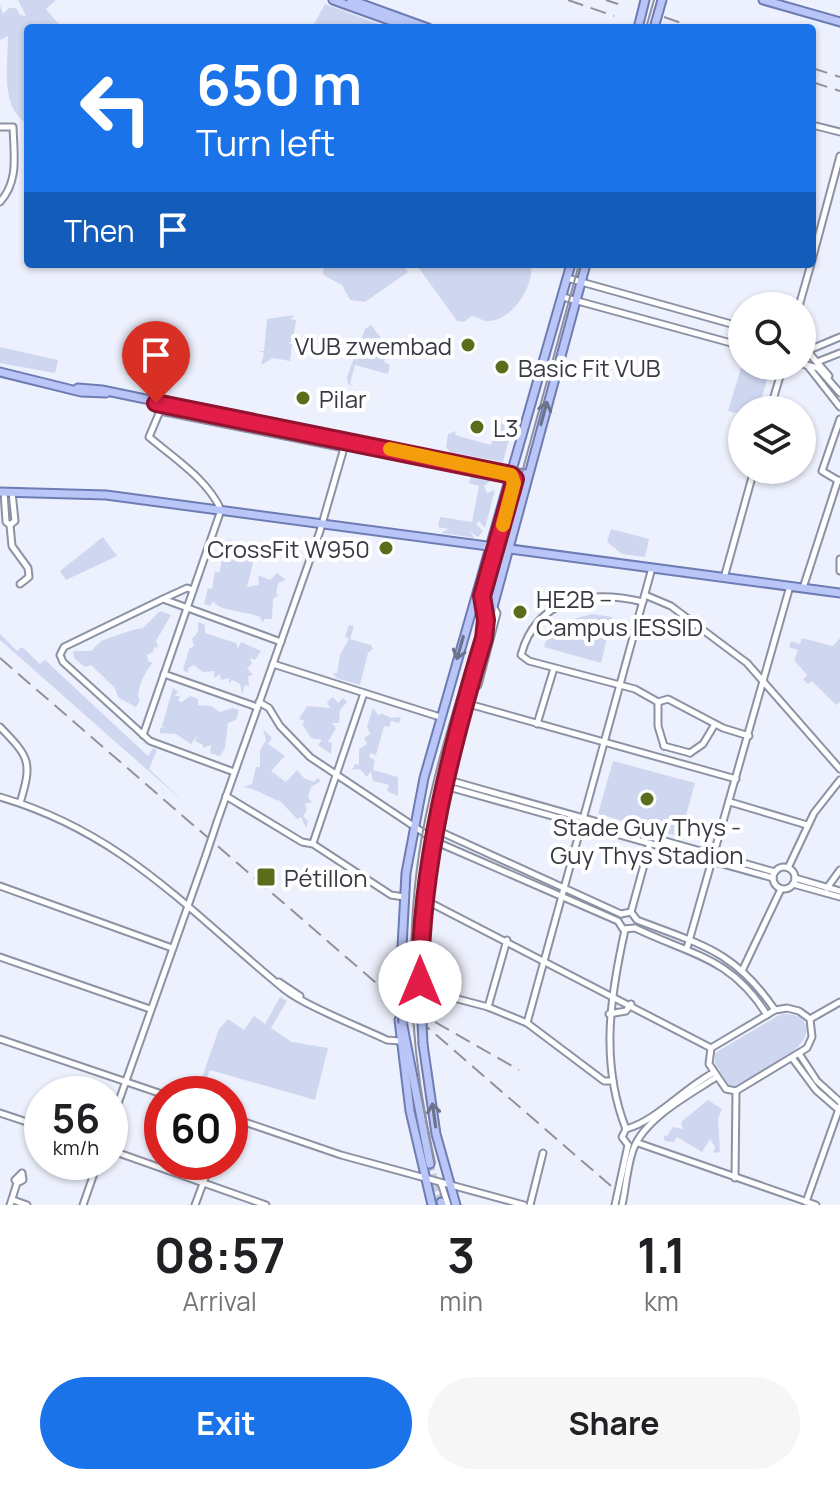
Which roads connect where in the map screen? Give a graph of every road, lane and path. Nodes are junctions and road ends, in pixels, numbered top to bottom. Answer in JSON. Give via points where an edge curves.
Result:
{"nodes":[{"id":1,"x":333,"y":0,"type":"edge"},
{"id":2,"x":351,"y":0,"type":"edge"},
{"id":3,"x":645,"y":0,"type":"edge"},
{"id":4,"x":662,"y":0,"type":"edge"},
{"id":5,"x":763,"y":0,"type":"edge"},
{"id":6,"x":840,"y":22,"type":"edge"},
{"id":7,"x":400,"y":24,"type":"edge"},
{"id":8,"x":417,"y":24,"type":"edge"},
{"id":9,"x":639,"y":24,"type":"edge"},
{"id":10,"x":655,"y":24,"type":"edge"},
{"id":11,"x":816,"y":126,"type":"edge"},
{"id":12,"x":0,"y":127,"type":"edge"},
{"id":13,"x":840,"y":132,"type":"edge"},
{"id":14,"x":840,"y":156,"type":"edge"},
{"id":15,"x":0,"y":202,"type":"edge"},
{"id":16,"x":816,"y":244,"type":"edge"},
{"id":17,"x":570,"y":268,"type":"edge"},
{"id":18,"x":585,"y":268,"type":"edge"},
{"id":19,"x":809,"y":268,"type":"edge"},
{"id":20,"x":567,"y":278,"type":"junction"},
{"id":21,"x":581,"y":282,"type":"junction"},
{"id":22,"x":803,"y":292,"type":"edge"},
{"id":23,"x":563,"y":297,"type":"junction"},
{"id":24,"x":577,"y":301,"type":"junction"},
{"id":25,"x":728,"y":323,"type":"edge"},
{"id":26,"x":840,"y":337,"type":"edge"},
{"id":27,"x":728,"y":342,"type":"edge"},
{"id":28,"x":816,"y":347,"type":"edge"},
{"id":29,"x":840,"y":353,"type":"edge"},
{"id":30,"x":816,"y":362,"type":"edge"},
{"id":31,"x":816,"y":369,"type":"edge"},
{"id":32,"x":0,"y":372,"type":"edge"},
{"id":33,"x":816,"y":373,"type":"edge"},
{"id":34,"x":836,"y":385,"type":"edge"},
{"id":35,"x":840,"y":393,"type":"edge"},
{"id":36,"x":840,"y":407,"type":"edge"},
{"id":37,"x":840,"y":419,"type":"edge"},
{"id":38,"x":528,"y":474,"type":"junction"},
{"id":39,"x":511,"y":475,"type":"junction"},
{"id":40,"x":839,"y":481,"type":"edge"},
{"id":41,"x":750,"y":484,"type":"edge"},
{"id":42,"x":5,"y":492,"type":"edge"},
{"id":43,"x":221,"y":510,"type":"junction"},
{"id":44,"x":322,"y":524,"type":"junction"},
{"id":45,"x":492,"y":546,"type":"junction"},
{"id":46,"x":510,"y":549,"type":"junction"},
{"id":47,"x":840,"y":559,"type":"edge"},
{"id":48,"x":652,"y":568,"type":"junction"},
{"id":49,"x":840,"y":571,"type":"edge"},
{"id":50,"x":724,"y":578,"type":"junction"},
{"id":51,"x":20,"y":584,"type":"dead end"},
{"id":52,"x":790,"y":586,"type":"junction"},
{"id":53,"x":803,"y":588,"type":"junction"},
{"id":54,"x":193,"y":590,"type":"junction"},
{"id":55,"x":840,"y":593,"type":"edge"},
{"id":56,"x":645,"y":595,"type":"junction"},
{"id":57,"x":163,"y":599,"type":"junction"},
{"id":58,"x":643,"y":602,"type":"junction"},
{"id":59,"x":493,"y":606,"type":"junction"},
{"id":60,"x":187,"y":609,"type":"junction"},
{"id":61,"x":484,"y":638,"type":"junction"},
{"id":62,"x":281,"y":642,"type":"junction"},
{"id":63,"x":273,"y":664,"type":"junction"},
{"id":64,"x":554,"y":668,"type":"junction"},
{"id":65,"x":164,"y":674,"type":"junction"},
{"id":66,"x":764,"y":682,"type":"junction"},
{"id":67,"x":619,"y":685,"type":"junction"},
{"id":68,"x":364,"y":693,"type":"junction"},
{"id":69,"x":466,"y":700,"type":"junction"},
{"id":70,"x":658,"y":702,"type":"junction"},
{"id":71,"x":258,"y":706,"type":"junction"},
{"id":72,"x":440,"y":717,"type":"junction"},
{"id":73,"x":537,"y":724,"type":"junction"},
{"id":74,"x":715,"y":724,"type":"junction"},
{"id":75,"x":0,"y":727,"type":"edge"},
{"id":76,"x":143,"y":735,"type":"junction"},
{"id":77,"x":749,"y":736,"type":"junction"},
{"id":78,"x":604,"y":742,"type":"junction"},
{"id":79,"x":664,"y":746,"type":"junction"},
{"id":80,"x":690,"y":753,"type":"junction"},
{"id":81,"x":661,"y":758,"type":"junction"},
{"id":82,"x":686,"y":765,"type":"junction"},
{"id":83,"x":840,"y":769,"type":"edge"},
{"id":84,"x":234,"y":772,"type":"junction"},
{"id":85,"x":336,"y":776,"type":"junction"},
{"id":86,"x":736,"y":779,"type":"junction"},
{"id":87,"x":840,"y":780,"type":"edge"},
{"id":88,"x":444,"y":783,"type":"junction"},
{"id":89,"x":226,"y":796,"type":"junction"},
{"id":90,"x":0,"y":797,"type":"edge"},
{"id":91,"x":730,"y":802,"type":"junction"},
{"id":92,"x":20,"y":803,"type":"junction"},
{"id":93,"x":583,"y":822,"type":"junction"},
{"id":94,"x":414,"y":824,"type":"junction"},
{"id":95,"x":807,"y":825,"type":"junction"},
{"id":96,"x":432,"y":836,"type":"junction"},
{"id":97,"x":651,"y":841,"type":"junction"},
{"id":98,"x":313,"y":844,"type":"junction"},
{"id":99,"x":487,"y":854,"type":"junction"},
{"id":100,"x":714,"y":859,"type":"junction"},
{"id":101,"x":484,"y":862,"type":"junction"},
{"id":102,"x":788,"y":868,"type":"junction"},
{"id":103,"x":840,"y":870,"type":"edge"},
{"id":104,"x":774,"y":875,"type":"junction"},
{"id":105,"x":794,"y":881,"type":"junction"},
{"id":106,"x":0,"y":886,"type":"edge"},
{"id":107,"x":565,"y":889,"type":"junction"},
{"id":108,"x":781,"y":889,"type":"junction"},
{"id":109,"x":827,"y":890,"type":"junction"},
{"id":110,"x":840,"y":894,"type":"edge"},
{"id":111,"x":404,"y":897,"type":"junction"},
{"id":112,"x":562,"y":898,"type":"junction"},
{"id":113,"x":423,"y":899,"type":"junction"},
{"id":114,"x":187,"y":905,"type":"junction"},
{"id":115,"x":631,"y":912,"type":"junction"},
{"id":116,"x":621,"y":914,"type":"junction"},
{"id":117,"x":637,"y":920,"type":"junction"},
{"id":118,"x":618,"y":921,"type":"junction"},
{"id":119,"x":635,"y":928,"type":"junction"},
{"id":120,"x":625,"y":930,"type":"junction"},
{"id":121,"x":507,"y":940,"type":"junction"},
{"id":122,"x":690,"y":940,"type":"junction"},
{"id":123,"x":172,"y":948,"type":"junction"},
{"id":124,"x":687,"y":948,"type":"junction"},
{"id":125,"x":0,"y":957,"type":"edge"},
{"id":126,"x":546,"y":960,"type":"junction"},
{"id":127,"x":743,"y":969,"type":"junction"},
{"id":128,"x":738,"y":976,"type":"junction"},
{"id":129,"x":420,"y":989,"type":"junction"},
{"id":130,"x":611,"y":995,"type":"junction"},
{"id":131,"x":840,"y":1002,"type":"edge"},
{"id":132,"x":631,"y":1004,"type":"junction"},
{"id":133,"x":488,"y":1007,"type":"junction"},
{"id":134,"x":151,"y":1009,"type":"junction"},
{"id":135,"x":775,"y":1010,"type":"junction"},
{"id":136,"x":609,"y":1014,"type":"junction"},
{"id":137,"x":767,"y":1015,"type":"junction"},
{"id":138,"x":810,"y":1019,"type":"junction"},
{"id":139,"x":401,"y":1022,"type":"junction"},
{"id":140,"x":527,"y":1023,"type":"junction"},
{"id":141,"x":0,"y":1039,"type":"edge"},
{"id":142,"x":400,"y":1041,"type":"junction"},
{"id":143,"x":711,"y":1048,"type":"junction"},
{"id":144,"x":800,"y":1055,"type":"junction"},
{"id":145,"x":793,"y":1059,"type":"junction"},
{"id":146,"x":110,"y":1076,"type":"edge"},
{"id":147,"x":127,"y":1076,"type":"edge"},
{"id":148,"x":714,"y":1076,"type":"junction"},
{"id":149,"x":613,"y":1081,"type":"junction"},
{"id":150,"x":736,"y":1091,"type":"junction"},
{"id":151,"x":840,"y":1107,"type":"edge"},
{"id":152,"x":0,"y":1113,"type":"edge"},
{"id":153,"x":24,"y":1121,"type":"edge"},
{"id":154,"x":248,"y":1123,"type":"edge"},
{"id":155,"x":626,"y":1129,"type":"junction"},
{"id":156,"x":639,"y":1131,"type":"junction"},
{"id":157,"x":634,"y":1145,"type":"junction"},
{"id":158,"x":543,"y":1153,"type":"dead end"},
{"id":159,"x":128,"y":1156,"type":"edge"},
{"id":160,"x":430,"y":1164,"type":"tunnel mouth"},
{"id":161,"x":623,"y":1166,"type":"junction"},
{"id":162,"x":629,"y":1172,"type":"junction"},
{"id":163,"x":424,"y":1178,"type":"junction"},
{"id":164,"x":735,"y":1178,"type":"junction"},
{"id":165,"x":92,"y":1180,"type":"edge"},
{"id":166,"x":205,"y":1180,"type":"edge"},
{"id":167,"x":17,"y":1183,"type":"dead end"},
{"id":168,"x":204,"y":1183,"type":"junction"},
{"id":169,"x":445,"y":1184,"type":"junction"},
{"id":170,"x":12,"y":1202,"type":"edge"},
{"id":171,"x":806,"y":1202,"type":"junction"},
{"id":172,"x":444,"y":1204,"type":"edge"},
{"id":173,"x":27,"y":1205,"type":"edge"},
{"id":174,"x":83,"y":1205,"type":"edge"},
{"id":175,"x":195,"y":1205,"type":"edge"},
{"id":176,"x":266,"y":1205,"type":"edge"},
{"id":177,"x":432,"y":1205,"type":"edge"},
{"id":178,"x":456,"y":1205,"type":"edge"},
{"id":179,"x":524,"y":1205,"type":"edge"},
{"id":180,"x":530,"y":1205,"type":"edge"},
{"id":181,"x":615,"y":1205,"type":"edge"},
{"id":182,"x":622,"y":1205,"type":"edge"},
{"id":183,"x":816,"y":1205,"type":"edge"}],
"edges":[{"from":1,"to":7,"type":"main road"},
{"from":2,"to":8,"type":"main road"},
{"from":3,"to":9,"type":"main road"},
{"from":4,"to":10,"type":"main road"},
{"from":5,"to":6,"type":"main road"},
{"from":11,"to":13,"type":"street"},
{"from":12,"to":15,"type":"street","via":[[13,127],[14,169],[12,187]]},
{"from":14,"to":16,"type":"street"},
{"from":17,"to":20,"type":"main road"},
{"from":18,"to":21,"type":"main road"},
{"from":19,"to":22,"type":"street"},
{"from":20,"to":21,"type":"street"},
{"from":20,"to":23,"type":"main road"},
{"from":21,"to":24,"type":"main road"},
{"from":21,"to":25,"type":"street"},
{"from":23,"to":24,"type":"street"},
{"from":23,"to":39,"type":"main road"},
{"from":24,"to":27,"type":"street"},
{"from":38,"to":24,"type":"main road","one_way":true},
{"from":26,"to":28,"type":"street"},
{"from":29,"to":30,"type":"street"},
{"from":31,"to":34,"type":"street"},
{"from":32,"to":39,"type":"main road"},
{"from":33,"to":36,"type":"street"},
{"from":34,"to":35,"type":"street"},
{"from":37,"to":40,"type":"street","via":[[822,471]]},
{"from":38,"to":39,"type":"main road"},
{"from":38,"to":46,"type":"main road"},
{"from":39,"to":45,"type":"main road"},
{"from":40,"to":53,"type":"street"},
{"from":41,"to":50,"type":"street"},
{"from":42,"to":43,"type":"main road","via":[[81,493]]},
{"from":42,"to":51,"type":"street","via":[[12,546],[28,568],[29,577]]},
{"from":43,"to":44,"type":"main road"},
{"from":43,"to":44,"type":"street","via":[[191,472],[149,437],[160,411],[344,448]]},
{"from":43,"to":54,"type":"street"},
{"from":44,"to":45,"type":"main road"},
{"from":44,"to":62,"type":"street"},
{"from":45,"to":46,"type":"main road"},
{"from":45,"to":61,"type":"main road","via":[[481,601]]},
{"from":45,"to":72,"type":"main road","one_way":true},
{"from":46,"to":48,"type":"main road"},
{"from":46,"to":59,"type":"main road"},
{"from":47,"to":49,"type":"street"},
{"from":48,"to":50,"type":"main road"},
{"from":48,"to":56,"type":"street"},
{"from":50,"to":52,"type":"main road"},
{"from":52,"to":53,"type":"main road"},
{"from":52,"to":66,"type":"street"},
{"from":53,"to":55,"type":"main road"},
{"from":54,"to":57,"type":"street"},
{"from":54,"to":60,"type":"street"},
{"from":56,"to":58,"type":"street"},
{"from":56,"to":66,"type":"street","via":[[671,606]]},
{"from":57,"to":60,"type":"street"},
{"from":57,"to":76,"type":"street","via":[[64,647],[60,655]]},
{"from":58,"to":64,"type":"street","via":[[590,595],[572,599],[541,618],[521,655]]},
{"from":58,"to":67,"type":"street"},
{"from":59,"to":61,"type":"main road"},
{"from":59,"to":69,"type":"street","via":[[497,613],[478,685]]},
{"from":60,"to":62,"type":"street"},
{"from":60,"to":65,"type":"street"},
{"from":61,"to":69,"type":"main road"},
{"from":62,"to":63,"type":"street"},
{"from":63,"to":68,"type":"street"},
{"from":63,"to":71,"type":"street"},
{"from":64,"to":67,"type":"street"},
{"from":64,"to":73,"type":"street"},
{"from":65,"to":71,"type":"street"},
{"from":65,"to":76,"type":"street"},
{"from":66,"to":77,"type":"street"},
{"from":66,"to":83,"type":"street"},
{"from":67,"to":70,"type":"street"},
{"from":67,"to":78,"type":"street"},
{"from":68,"to":72,"type":"street"},
{"from":68,"to":85,"type":"street"},
{"from":69,"to":73,"type":"street"},
{"from":69,"to":88,"type":"main road"},
{"from":70,"to":74,"type":"street","via":[[668,699]]},
{"from":70,"to":79,"type":"street"},
{"from":71,"to":84,"type":"street"},
{"from":71,"to":85,"type":"street"},
{"from":72,"to":94,"type":"main road"},
{"from":73,"to":78,"type":"street"},
{"from":74,"to":77,"type":"street"},
{"from":74,"to":80,"type":"street"},
{"from":75,"to":92,"type":"street","via":[[25,753],[29,770]]},
{"from":76,"to":84,"type":"street"},
{"from":77,"to":86,"type":"street"},
{"from":78,"to":81,"type":"street"},
{"from":78,"to":93,"type":"street"},
{"from":79,"to":80,"type":"street"},
{"from":79,"to":81,"type":"street"},
{"from":80,"to":82,"type":"street"},
{"from":81,"to":82,"type":"street"},
{"from":82,"to":86,"type":"street"},
{"from":84,"to":89,"type":"street"},
{"from":85,"to":94,"type":"street"},
{"from":85,"to":98,"type":"street"},
{"from":86,"to":91,"type":"street"},
{"from":87,"to":95,"type":"street"},
{"from":88,"to":93,"type":"street"},
{"from":88,"to":96,"type":"main road"},
{"from":89,"to":98,"type":"street"},
{"from":89,"to":114,"type":"street","bridge":true},
{"from":90,"to":92,"type":"street"},
{"from":91,"to":95,"type":"street"},
{"from":91,"to":100,"type":"street"},
{"from":92,"to":114,"type":"street","via":[[103,840]]},
{"from":93,"to":97,"type":"street"},
{"from":93,"to":107,"type":"street"},
{"from":94,"to":96,"type":"street"},
{"from":94,"to":111,"type":"main road"},
{"from":95,"to":102,"type":"street"},
{"from":96,"to":99,"type":"street","via":[[441,832]]},
{"from":96,"to":101,"type":"street"},
{"from":96,"to":113,"type":"main road"},
{"from":97,"to":100,"type":"street"},
{"from":97,"to":115,"type":"street"},
{"from":98,"to":111,"type":"street","via":[[391,895]]},
{"from":99,"to":101,"type":"street"},
{"from":99,"to":107,"type":"street"},
{"from":100,"to":104,"type":"street"},
{"from":100,"to":122,"type":"street"},
{"from":101,"to":112,"type":"street"},
{"from":102,"to":104,"type":"street"},
{"from":102,"to":105,"type":"street"},
{"from":103,"to":109,"type":"street"},
{"from":104,"to":108,"type":"street"},
{"from":105,"to":108,"type":"street"},
{"from":105,"to":109,"type":"street"},
{"from":106,"to":123,"type":"street"},
{"from":107,"to":112,"type":"street"},
{"from":107,"to":116,"type":"street"},
{"from":108,"to":127,"type":"street"},
{"from":109,"to":110,"type":"street"},
{"from":111,"to":139,"type":"main road","bridge":true},
{"from":112,"to":118,"type":"street"},
{"from":112,"to":126,"type":"street"},
{"from":113,"to":121,"type":"street"},
{"from":113,"to":129,"type":"main road"},
{"from":114,"to":123,"type":"street"},
{"from":114,"to":142,"type":"street","via":[[301,997],[389,1042]]},
{"from":115,"to":116,"type":"street"},
{"from":115,"to":117,"type":"street"},
{"from":116,"to":118,"type":"street"},
{"from":117,"to":119,"type":"street"},
{"from":117,"to":122,"type":"street"},
{"from":118,"to":120,"type":"street"},
{"from":119,"to":120,"type":"street"},
{"from":119,"to":124,"type":"street"},
{"from":120,"to":130,"type":"street"},
{"from":121,"to":126,"type":"street"},
{"from":121,"to":133,"type":"street"},
{"from":122,"to":124,"type":"street"},
{"from":122,"to":127,"type":"street"},
{"from":123,"to":134,"type":"street"},
{"from":124,"to":128,"type":"street"},
{"from":125,"to":134,"type":"street"},
{"from":126,"to":130,"type":"street"},
{"from":126,"to":140,"type":"street"},
{"from":127,"to":128,"type":"street"},
{"from":127,"to":135,"type":"street"},
{"from":128,"to":137,"type":"street"},
{"from":129,"to":133,"type":"street"},
{"from":169,"to":129,"type":"main road","one_way":true,"bridge":true,"via":[[423,1044]]},
{"from":130,"to":132,"type":"street"},
{"from":130,"to":136,"type":"street"},
{"from":131,"to":138,"type":"street"},
{"from":132,"to":136,"type":"street","via":[[626,1011]]},
{"from":132,"to":143,"type":"street"},
{"from":133,"to":140,"type":"street"},
{"from":134,"to":147,"type":"street"},
{"from":135,"to":137,"type":"street"},
{"from":135,"to":138,"type":"street","via":[[791,1008]]},
{"from":136,"to":149,"type":"street"},
{"from":137,"to":143,"type":"street"},
{"from":138,"to":144,"type":"street","via":[[812,1037]]},
{"from":139,"to":142,"type":"main road"},
{"from":139,"to":160,"type":"main road"},
{"from":140,"to":149,"type":"street","via":[[604,1081]]},
{"from":141,"to":146,"type":"street"},
{"from":142,"to":163,"type":"main road"},
{"from":143,"to":148,"type":"street","via":[[708,1058]]},
{"from":144,"to":145,"type":"street"},
{"from":144,"to":151,"type":"street"},
{"from":145,"to":150,"type":"street"},
{"from":145,"to":151,"type":"street","via":[[816,1090]]},
{"from":148,"to":150,"type":"street"},
{"from":148,"to":156,"type":"street","via":[[675,1097]]},
{"from":149,"to":155,"type":"street"},
{"from":150,"to":164,"type":"street"},
{"from":151,"to":171,"type":"street"},
{"from":152,"to":153,"type":"street"},
{"from":154,"to":163,"type":"street"},
{"from":155,"to":156,"type":"street"},
{"from":155,"to":157,"type":"street","via":[[623,1139]]},
{"from":156,"to":157,"type":"street"},
{"from":157,"to":161,"type":"street"},
{"from":157,"to":162,"type":"street"},
{"from":157,"to":164,"type":"street"},
{"from":158,"to":180,"type":"street"},
{"from":159,"to":168,"type":"street"},
{"from":161,"to":162,"type":"street"},
{"from":161,"to":181,"type":"street"},
{"from":162,"to":182,"type":"street"},
{"from":163,"to":169,"type":"street"},
{"from":163,"to":177,"type":"main road"},
{"from":164,"to":171,"type":"street"},
{"from":165,"to":174,"type":"street"},
{"from":166,"to":168,"type":"street"},
{"from":167,"to":170,"type":"street"},
{"from":168,"to":175,"type":"street"},
{"from":168,"to":176,"type":"street"},
{"from":169,"to":172,"type":"street"},
{"from":169,"to":178,"type":"main road"},
{"from":169,"to":179,"type":"street"},
{"from":170,"to":173,"type":"street"},
{"from":171,"to":183,"type":"street"}]}
